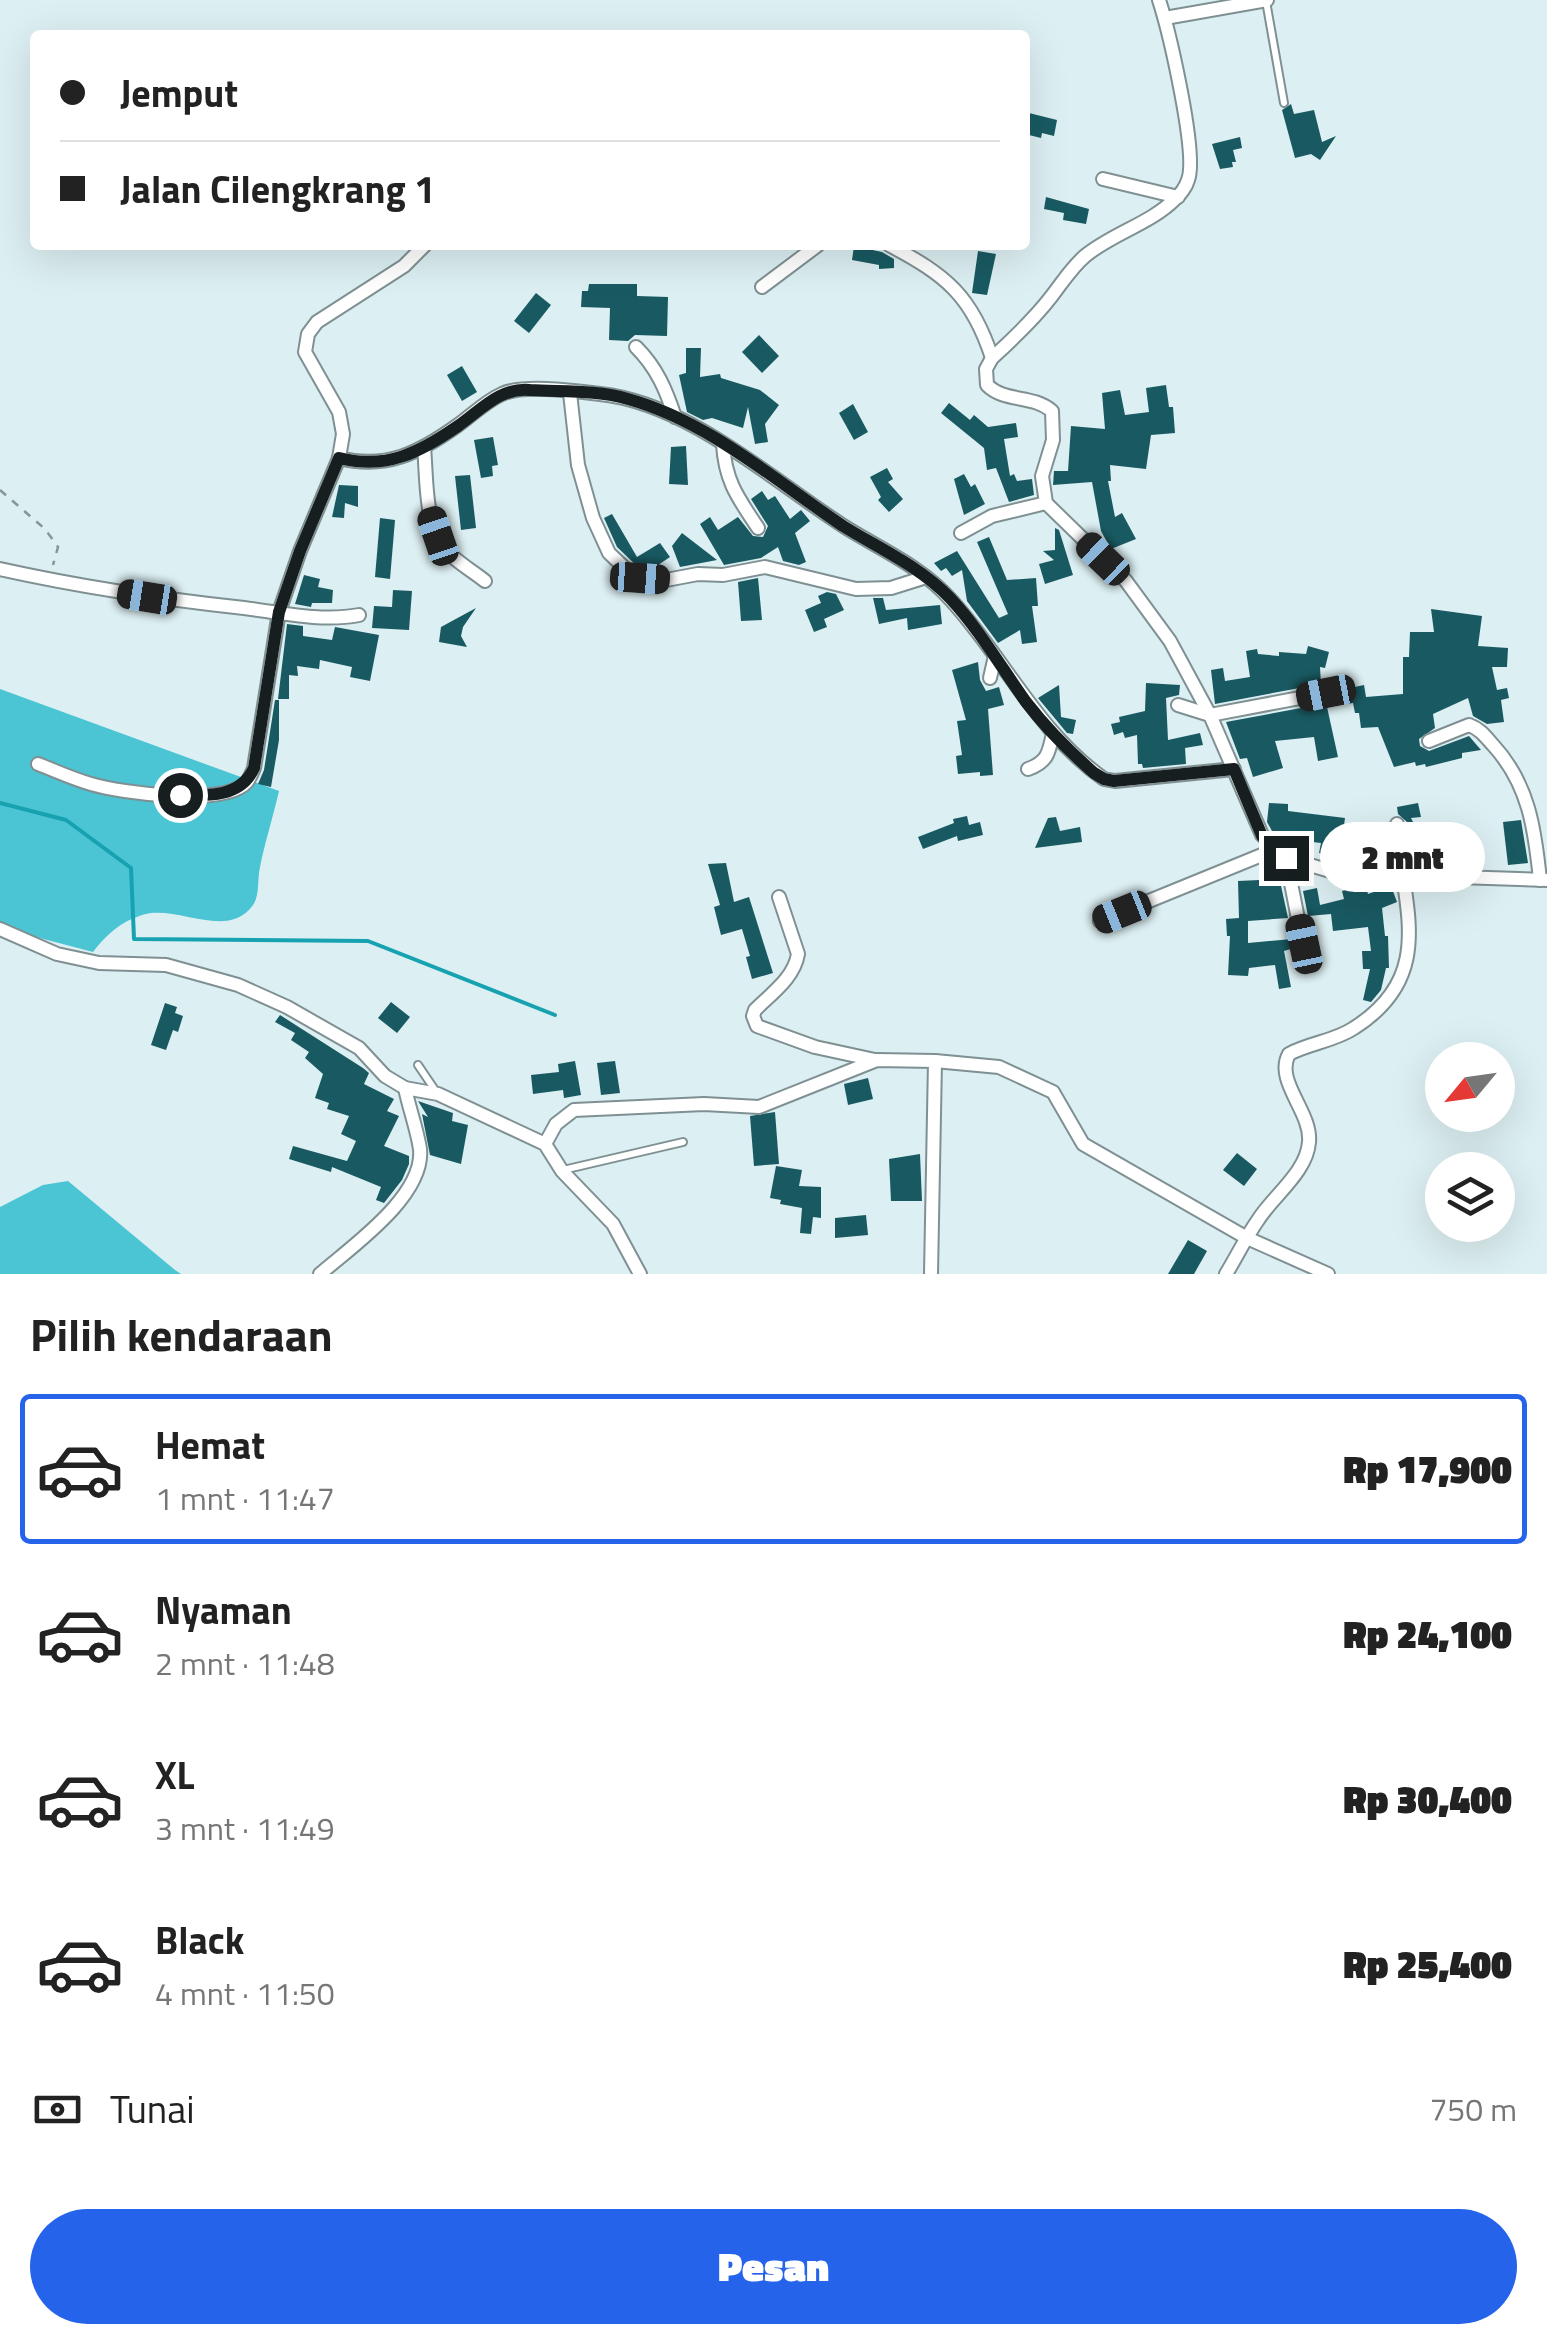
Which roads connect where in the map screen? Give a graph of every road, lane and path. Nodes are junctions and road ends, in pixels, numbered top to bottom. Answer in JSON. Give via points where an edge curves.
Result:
{"nodes":[{"id":1,"x":1159,"y":0,"type":"edge"},
{"id":2,"x":1266,"y":0,"type":"edge"},
{"id":3,"x":1165,"y":18,"type":"junction"},
{"id":4,"x":1284,"y":103,"type":"dead end"},
{"id":5,"x":1102,"y":179,"type":"dead end"},
{"id":6,"x":1178,"y":197,"type":"junction"},
{"id":7,"x":420,"y":250,"type":"edge"},
{"id":8,"x":811,"y":250,"type":"edge"},
{"id":9,"x":899,"y":250,"type":"edge"},
{"id":10,"x":762,"y":287,"type":"dead end"},
{"id":11,"x":636,"y":347,"type":"dead end"},
{"id":12,"x":992,"y":358,"type":"junction"},
{"id":13,"x":570,"y":392,"type":"junction"},
{"id":14,"x":675,"y":418,"type":"junction"},
{"id":15,"x":723,"y":444,"type":"junction"},
{"id":16,"x":424,"y":447,"type":"junction"},
{"id":17,"x":339,"y":458,"type":"junction"},
{"id":18,"x":0,"y":490,"type":"edge"},
{"id":19,"x":1046,"y":503,"type":"junction"},
{"id":20,"x":758,"y":528,"type":"dead end"},
{"id":21,"x":961,"y":533,"type":"dead end"},
{"id":22,"x":0,"y":569,"type":"edge"},
{"id":23,"x":926,"y":577,"type":"junction"},
{"id":24,"x":50,"y":581,"type":"junction"},
{"id":25,"x":485,"y":581,"type":"dead end"},
{"id":26,"x":279,"y":612,"type":"junction"},
{"id":27,"x":360,"y":615,"type":"dead end"},
{"id":28,"x":995,"y":656,"type":"junction"},
{"id":29,"x":990,"y":678,"type":"dead end"},
{"id":30,"x":1326,"y":693,"type":"dead end"},
{"id":31,"x":1178,"y":705,"type":"dead end"},
{"id":32,"x":1210,"y":714,"type":"junction"},
{"id":33,"x":1053,"y":733,"type":"junction"},
{"id":34,"x":1429,"y":741,"type":"dead end"},
{"id":35,"x":38,"y":764,"type":"dead end"},
{"id":36,"x":1028,"y":769,"type":"dead end"},
{"id":37,"x":1234,"y":769,"type":"junction"},
{"id":38,"x":1398,"y":824,"type":"dead end"},
{"id":39,"x":1280,"y":854,"type":"junction"},
{"id":40,"x":1404,"y":877,"type":"junction"},
{"id":41,"x":1544,"y":880,"type":"edge"},
{"id":42,"x":778,"y":897,"type":"dead end"},
{"id":43,"x":1100,"y":922,"type":"dead end"},
{"id":44,"x":0,"y":929,"type":"edge"},
{"id":45,"x":1304,"y":944,"type":"dead end"},
{"id":46,"x":877,"y":1060,"type":"junction"},
{"id":47,"x":935,"y":1061,"type":"junction"},
{"id":48,"x":418,"y":1065,"type":"dead end"},
{"id":49,"x":405,"y":1088,"type":"junction"},
{"id":50,"x":438,"y":1094,"type":"junction"},
{"id":51,"x":683,"y":1142,"type":"dead end"},
{"id":52,"x":545,"y":1144,"type":"junction"},
{"id":53,"x":562,"y":1171,"type":"junction"},
{"id":54,"x":1247,"y":1238,"type":"junction"},
{"id":55,"x":320,"y":1274,"type":"edge"},
{"id":56,"x":640,"y":1274,"type":"edge"},
{"id":57,"x":930,"y":1274,"type":"edge"},
{"id":58,"x":1226,"y":1274,"type":"edge"},
{"id":59,"x":1328,"y":1274,"type":"edge"}],
"edges":[{"from":1,"to":3,"type":"street"},
{"from":2,"to":3,"type":"street"},
{"from":2,"to":4,"type":"lane"},
{"from":3,"to":6,"type":"street","via":[[1191,157],[1189,180]]},
{"from":5,"to":6,"type":"street"},
{"from":6,"to":12,"type":"street","via":[[1086,256]]},
{"from":7,"to":17,"type":"street","via":[[308,334],[305,352],[340,412]]},
{"from":8,"to":10,"type":"street"},
{"from":9,"to":12,"type":"street","via":[[965,297]]},
{"from":11,"to":14,"type":"street","via":[[650,360]]},
{"from":12,"to":19,"type":"street","via":[[984,379],[992,391],[1032,398],[1052,411],[1053,440],[1042,476]]},
{"from":13,"to":14,"type":"street","via":[[629,399]]},
{"from":13,"to":16,"type":"street","via":[[502,394]]},
{"from":13,"to":23,"type":"street","via":[[578,465],[593,518],[609,553],[632,576],[666,580],[765,567],[856,590]]},
{"from":14,"to":15,"type":"street"},
{"from":15,"to":20,"type":"street","via":[[724,470]]},
{"from":15,"to":23,"type":"street"},
{"from":16,"to":17,"type":"street","via":[[384,463]]},
{"from":16,"to":25,"type":"street","via":[[438,536],[447,552]]},
{"from":17,"to":26,"type":"street"},
{"from":18,"to":24,"type":"path","via":[[58,547]]},
{"from":19,"to":21,"type":"street","via":[[992,516]]},
{"from":19,"to":32,"type":"street","via":[[1126,581]]},
{"from":22,"to":24,"type":"street"},
{"from":23,"to":28,"type":"street"},
{"from":24,"to":26,"type":"street"},
{"from":26,"to":27,"type":"street"},
{"from":26,"to":35,"type":"street","via":[[248,782],[209,796],[125,789]]},
{"from":28,"to":29,"type":"street"},
{"from":28,"to":33,"type":"street"},
{"from":30,"to":32,"type":"street"},
{"from":31,"to":32,"type":"street"},
{"from":32,"to":37,"type":"street"},
{"from":33,"to":36,"type":"street","via":[[1048,757]]},
{"from":33,"to":37,"type":"street","via":[[1114,781]]},
{"from":34,"to":41,"type":"street","via":[[1469,725],[1503,756],[1528,803]]},
{"from":37,"to":39,"type":"street","via":[[1254,818]]},
{"from":38,"to":40,"type":"street"},
{"from":39,"to":40,"type":"street","via":[[1337,873]]},
{"from":39,"to":43,"type":"street"},
{"from":39,"to":45,"type":"street"},
{"from":40,"to":41,"type":"street"},
{"from":40,"to":54,"type":"street","via":[[1412,944],[1404,972],[1395,991],[1351,1031],[1289,1054],[1284,1070],[1310,1142]]},
{"from":42,"to":46,"type":"street","via":[[797,964],[755,1010],[756,1026]]},
{"from":44,"to":49,"type":"street","via":[[57,954],[166,966],[238,985],[359,1048]]},
{"from":46,"to":47,"type":"street"},
{"from":46,"to":52,"type":"street","via":[[760,1107],[574,1110]]},
{"from":47,"to":54,"type":"street","via":[[999,1067],[1053,1092],[1082,1144]]},
{"from":47,"to":57,"type":"street"},
{"from":48,"to":50,"type":"lane"},
{"from":49,"to":50,"type":"street"},
{"from":49,"to":55,"type":"street","via":[[420,1149],[411,1184],[391,1212]]},
{"from":50,"to":52,"type":"street"},
{"from":51,"to":53,"type":"lane"},
{"from":52,"to":53,"type":"street"},
{"from":53,"to":56,"type":"street","via":[[613,1224]]},
{"from":54,"to":58,"type":"street"},
{"from":54,"to":59,"type":"street"}]}
